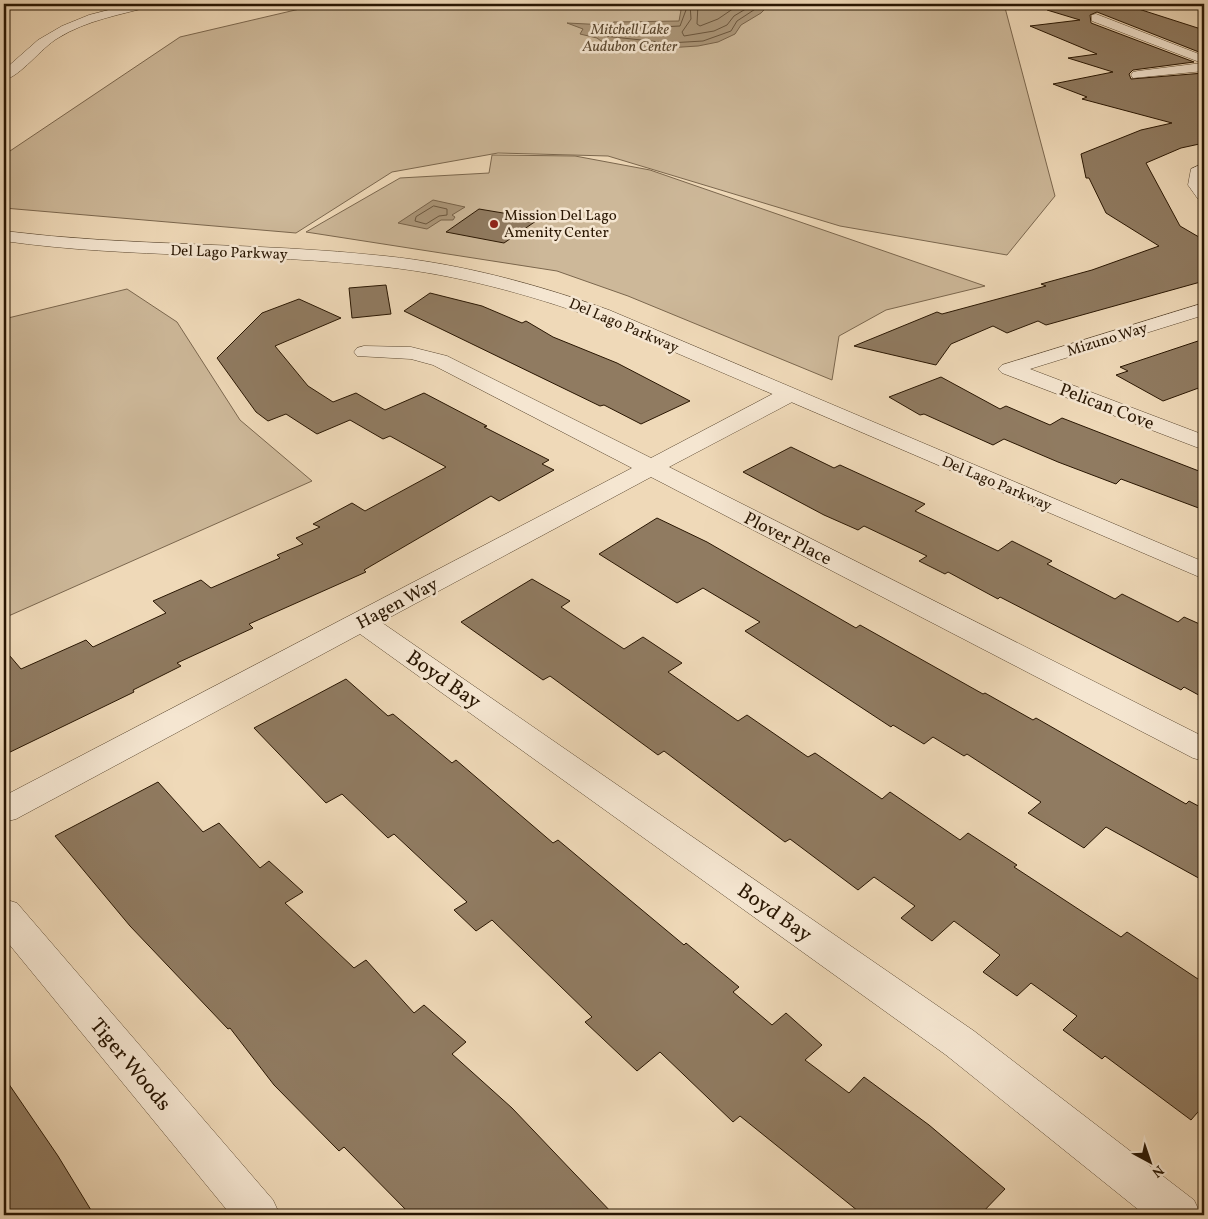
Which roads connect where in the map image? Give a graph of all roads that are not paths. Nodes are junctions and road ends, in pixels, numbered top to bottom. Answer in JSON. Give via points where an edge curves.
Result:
{"nodes":[{"id":1,"x":146,"y":4,"type":"edge"},
{"id":2,"x":1096,"y":18,"type":"dead end"},
{"id":3,"x":1204,"y":60,"type":"edge"},
{"id":4,"x":4,"y":63,"type":"edge"},
{"id":5,"x":20,"y":63,"type":"junction"},
{"id":6,"x":1204,"y":67,"type":"edge"},
{"id":7,"x":1138,"y":75,"type":"dead end"},
{"id":8,"x":4,"y":76,"type":"edge"},
{"id":9,"x":1204,"y":168,"type":"edge"},
{"id":10,"x":1204,"y":195,"type":"edge"},
{"id":11,"x":4,"y":236,"type":"edge"},
{"id":12,"x":1204,"y":309,"type":"edge"},
{"id":13,"x":364,"y":352,"type":"dead end"},
{"id":14,"x":1009,"y":369,"type":"joint"},
{"id":15,"x":788,"y":394,"type":"junction"},
{"id":16,"x":1204,"y":443,"type":"edge"},
{"id":17,"x":651,"y":468,"type":"junction"},
{"id":18,"x":1204,"y":571,"type":"edge"},
{"id":19,"x":362,"y":622,"type":"junction"},
{"id":20,"x":1204,"y":750,"type":"edge"},
{"id":21,"x":4,"y":810,"type":"edge"},
{"id":22,"x":4,"y":913,"type":"edge"},
{"id":23,"x":258,"y":1215,"type":"edge"},
{"id":24,"x":1179,"y":1215,"type":"edge"}],
"edges":[{"from":1,"to":5,"type":"street","via":[[68,28]]},
{"from":2,"to":3,"type":"street"},
{"from":4,"to":5,"type":"street"},
{"from":5,"to":8,"type":"street"},
{"from":6,"to":7,"type":"street"},
{"from":9,"to":10,"type":"street","via":[[1197,172],[1196,185]]},
{"from":11,"to":15,"type":"street","name":"Del Lago Parkway","via":[[81,246],[354,258],[426,266],[551,295]]},
{"from":12,"to":14,"type":"street","name":"Mizuno Way"},
{"from":13,"to":17,"type":"street","name":"Plover Place","via":[[411,353],[440,360]]},
{"from":14,"to":16,"type":"street","name":"Pelican Cove"},
{"from":15,"to":17,"type":"street","name":"Hagen Way"},
{"from":15,"to":18,"type":"street","name":"Del Lago Parkway"},
{"from":17,"to":19,"type":"street","name":"Hagen Way"},
{"from":17,"to":20,"type":"street","name":"Plover Place"},
{"from":19,"to":21,"type":"street","name":"Hagen Way"},
{"from":19,"to":24,"type":"street","name":"Boyd Bay","via":[[960,1043]]},
{"from":22,"to":23,"type":"street","name":"Tiger Woods"}]}
